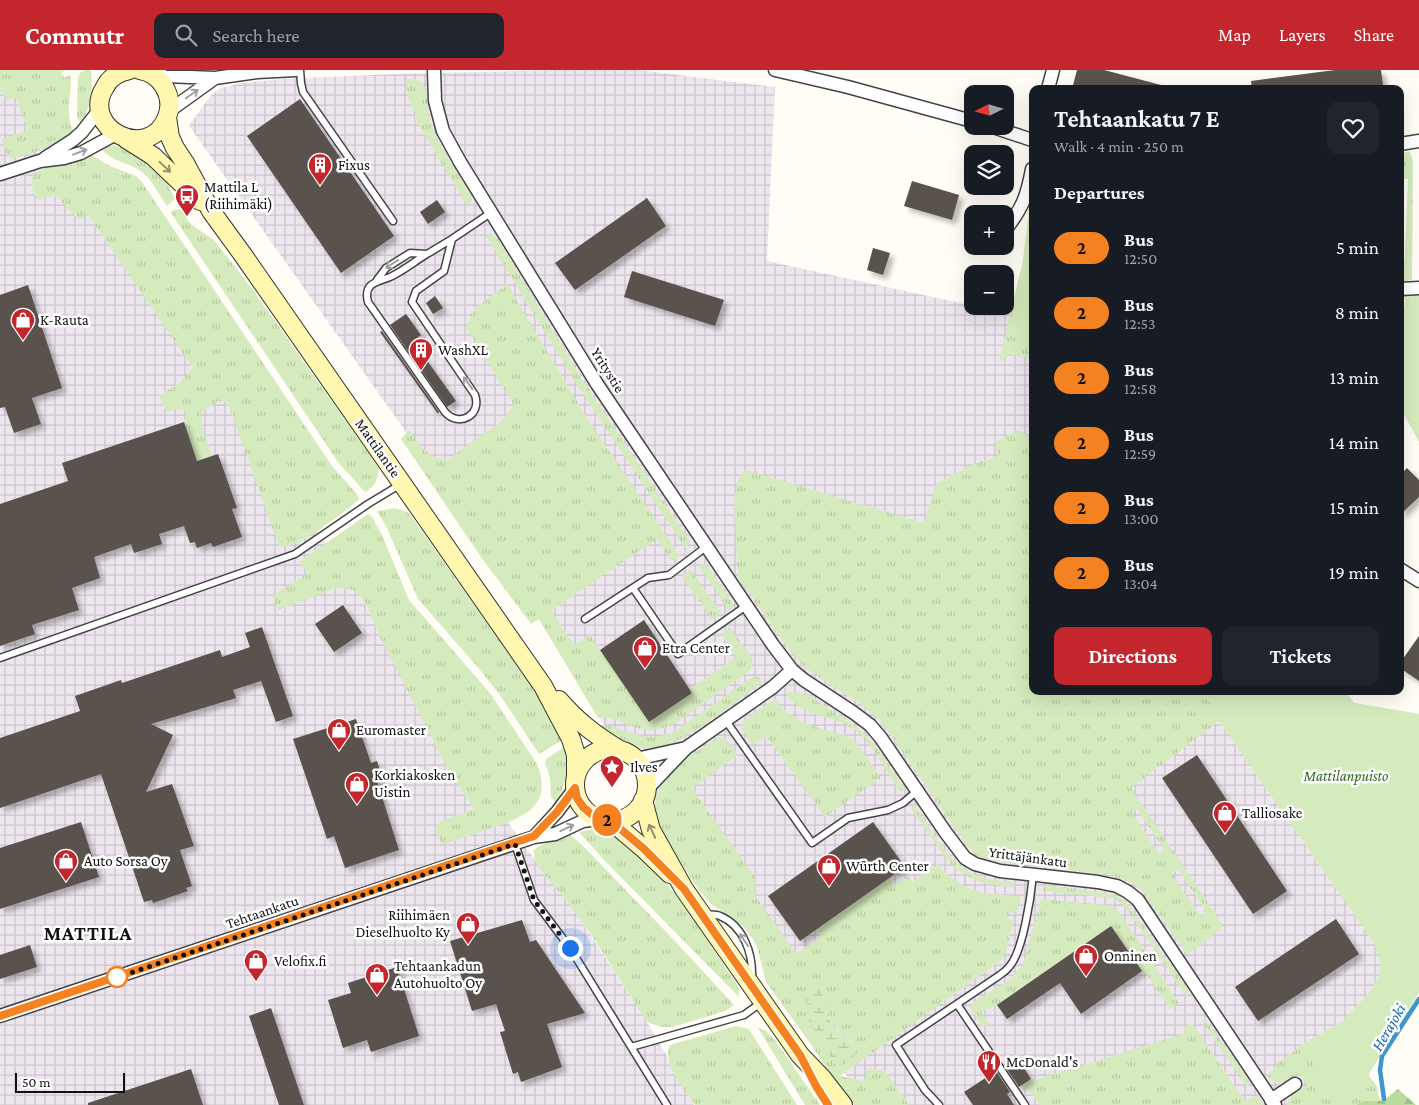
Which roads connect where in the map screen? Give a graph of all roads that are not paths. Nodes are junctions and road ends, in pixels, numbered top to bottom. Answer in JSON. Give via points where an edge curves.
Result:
{"nodes":[{"id":1,"x":100,"y":70,"type":"edge"},
{"id":2,"x":130,"y":70,"type":"edge"},
{"id":3,"x":296,"y":70,"type":"edge"},
{"id":4,"x":300,"y":70,"type":"edge"},
{"id":5,"x":434,"y":70,"type":"edge"},
{"id":6,"x":775,"y":70,"type":"edge"},
{"id":7,"x":1053,"y":70,"type":"edge"},
{"id":8,"x":145,"y":71,"type":"edge"},
{"id":9,"x":213,"y":74,"type":"edge"},
{"id":10,"x":1049,"y":85,"type":"edge"},
{"id":11,"x":103,"y":89,"type":"junction"},
{"id":12,"x":100,"y":109,"type":"junction"},
{"id":13,"x":168,"y":114,"type":"junction"},
{"id":14,"x":964,"y":119,"type":"edge"},
{"id":15,"x":1014,"y":134,"type":"edge"},
{"id":16,"x":121,"y":136,"type":"junction"},
{"id":17,"x":1029,"y":139,"type":"edge"},
{"id":18,"x":1419,"y":142,"type":"edge"},
{"id":19,"x":1404,"y":144,"type":"edge"},
{"id":20,"x":40,"y":161,"type":"junction"},
{"id":21,"x":0,"y":174,"type":"edge"},
{"id":22,"x":1029,"y":185,"type":"edge"},
{"id":23,"x":211,"y":211,"type":"junction"},
{"id":24,"x":492,"y":212,"type":"junction"},
{"id":25,"x":1014,"y":219,"type":"edge"},
{"id":26,"x":393,"y":221,"type":"dead end"},
{"id":27,"x":452,"y":239,"type":"junction"},
{"id":28,"x":427,"y":254,"type":"junction"},
{"id":29,"x":377,"y":280,"type":"junction"},
{"id":30,"x":1419,"y":288,"type":"edge"},
{"id":31,"x":1404,"y":289,"type":"edge"},
{"id":32,"x":402,"y":483,"type":"junction"},
{"id":33,"x":706,"y":547,"type":"junction"},
{"id":34,"x":1404,"y":572,"type":"edge"},
{"id":35,"x":1419,"y":581,"type":"edge"},
{"id":36,"x":633,"y":588,"type":"junction"},
{"id":37,"x":746,"y":606,"type":"junction"},
{"id":38,"x":585,"y":619,"type":"dead end"},
{"id":39,"x":0,"y":658,"type":"edge"},
{"id":40,"x":792,"y":670,"type":"junction"},
{"id":41,"x":543,"y":686,"type":"junction"},
{"id":42,"x":726,"y":721,"type":"junction"},
{"id":43,"x":686,"y":748,"type":"junction"},
{"id":44,"x":618,"y":749,"type":"junction"},
{"id":45,"x":636,"y":759,"type":"junction"},
{"id":46,"x":575,"y":782,"type":"junction"},
{"id":47,"x":917,"y":791,"type":"junction"},
{"id":48,"x":645,"y":794,"type":"junction"},
{"id":49,"x":606,"y":820,"type":"junction"},
{"id":50,"x":534,"y":836,"type":"junction"},
{"id":51,"x":515,"y":844,"type":"junction"},
{"id":52,"x":1033,"y":875,"type":"junction"},
{"id":53,"x":684,"y":889,"type":"junction"},
{"id":54,"x":762,"y":1002,"type":"junction"},
{"id":55,"x":956,"y":1004,"type":"junction"},
{"id":56,"x":0,"y":1016,"type":"edge"},
{"id":57,"x":632,"y":1047,"type":"junction"},
{"id":58,"x":800,"y":1055,"type":"junction"},
{"id":59,"x":1295,"y":1084,"type":"dead end"},
{"id":60,"x":1273,"y":1102,"type":"edge"},
{"id":61,"x":667,"y":1105,"type":"edge"},
{"id":62,"x":828,"y":1105,"type":"edge"},
{"id":63,"x":843,"y":1105,"type":"edge"},
{"id":64,"x":939,"y":1105,"type":"edge"},
{"id":65,"x":1025,"y":1105,"type":"edge"}],
"edges":[{"from":1,"to":11,"type":"street"},
{"from":2,"to":11,"type":"street","via":[[116,75]]},
{"from":3,"to":9,"type":"street"},
{"from":4,"to":26,"type":"lane","via":[[304,92]]},
{"from":5,"to":24,"type":"street","name":"Yritystie","via":[[443,132]]},
{"from":6,"to":14,"type":"street"},
{"from":7,"to":10,"type":"street"},
{"from":8,"to":9,"type":"street","via":[[165,76]]},
{"from":8,"to":13,"type":"street","name":"Mattilantie","via":[[166,88]]},
{"from":13,"to":9,"type":"street","one_way":true},
{"from":11,"to":12,"type":"street"},
{"from":12,"to":16,"type":"street","via":[[108,128]]},
{"from":12,"to":20,"type":"street","via":[[73,140]]},
{"from":13,"to":16,"type":"street","via":[[163,126],[146,138],[136,140]]},
{"from":13,"to":23,"type":"street","name":"Mattilantie","via":[[170,137]]},
{"from":15,"to":17,"type":"street"},
{"from":20,"to":16,"type":"street","one_way":true,"via":[[81,153]]},
{"from":16,"to":23,"type":"street","name":"Mattilantie","one_way":true,"via":[[153,156]]},
{"from":18,"to":19,"type":"street"},
{"from":20,"to":21,"type":"street"},
{"from":22,"to":25,"type":"street","via":[[1027,196]]},
{"from":23,"to":32,"type":"street","name":"Mattilantie"},
{"from":24,"to":27,"type":"lane"},
{"from":24,"to":33,"type":"street","name":"Yritystie","via":[[597,384]]},
{"from":27,"to":28,"type":"lane"},
{"from":29,"to":27,"type":"lane","one_way":true,"via":[[368,288],[368,302],[445,412],[453,418],[468,418],[477,405],[475,394],[414,306],[412,298],[416,291],[444,271]]},
{"from":28,"to":29,"type":"lane"},
{"from":28,"to":29,"type":"lane","one_way":true,"via":[[410,253],[386,268]]},
{"from":30,"to":31,"type":"street"},
{"from":32,"to":39,"type":"lane","via":[[296,554]]},
{"from":32,"to":41,"type":"street","name":"Mattilantie"},
{"from":33,"to":36,"type":"lane","via":[[668,574],[648,578]]},
{"from":33,"to":37,"type":"street","name":"Yritystie"},
{"from":34,"to":35,"type":"street"},
{"from":36,"to":37,"type":"lane","via":[[678,654]]},
{"from":36,"to":38,"type":"lane"},
{"from":37,"to":40,"type":"street","name":"Yritystie"},
{"from":40,"to":42,"type":"street"},
{"from":40,"to":47,"type":"street","name":"Yrittäjänkatu","via":[[870,726]]},
{"from":41,"to":44,"type":"street","name":"Mattilantie","via":[[587,729]]},
{"from":41,"to":46,"type":"street","name":"Mattilantie","via":[[571,740],[576,755]]},
{"from":42,"to":43,"type":"street"},
{"from":42,"to":47,"type":"lane","via":[[812,843],[848,818],[888,810]]},
{"from":43,"to":45,"type":"street"},
{"from":43,"to":48,"type":"street"},
{"from":44,"to":45,"type":"street"},
{"from":44,"to":46,"type":"street","via":[[603,750],[589,756],[581,764]]},
{"from":45,"to":48,"type":"street","via":[[644,773]]},
{"from":46,"to":49,"type":"street","via":[[577,798],[583,807]]},
{"from":46,"to":50,"type":"street","name":"Tehtaankatu","via":[[557,812]]},
{"from":47,"to":52,"type":"street","name":"Yrittäjänkatu","via":[[956,848],[975,864],[1000,872]]},
{"from":48,"to":49,"type":"street","via":[[630,815]]},
{"from":53,"to":48,"type":"street","one_way":true,"via":[[651,830]]},
{"from":50,"to":49,"type":"street","name":"Tehtaankatu","one_way":true,"via":[[555,834],[583,821]]},
{"from":49,"to":53,"type":"street","via":[[643,848]]},
{"from":50,"to":51,"type":"street","name":"Tehtaankatu"},
{"from":51,"to":56,"type":"street","name":"Tehtaankatu"},
{"from":51,"to":57,"type":"lane","via":[[534,900],[570,948]]},
{"from":52,"to":55,"type":"lane","via":[[1019,945],[1010,966]]},
{"from":52,"to":60,"type":"street","name":"Yrittäjänkatu","via":[[1118,886],[1138,900]]},
{"from":53,"to":54,"type":"street"},
{"from":54,"to":57,"type":"lane","via":[[744,1014]]},
{"from":54,"to":58,"type":"street"},
{"from":55,"to":64,"type":"lane","via":[[896,1046]]},
{"from":55,"to":65,"type":"lane"},
{"from":57,"to":61,"type":"lane"},
{"from":58,"to":62,"type":"street"},
{"from":58,"to":63,"type":"street"},
{"from":59,"to":60,"type":"street"}]}
